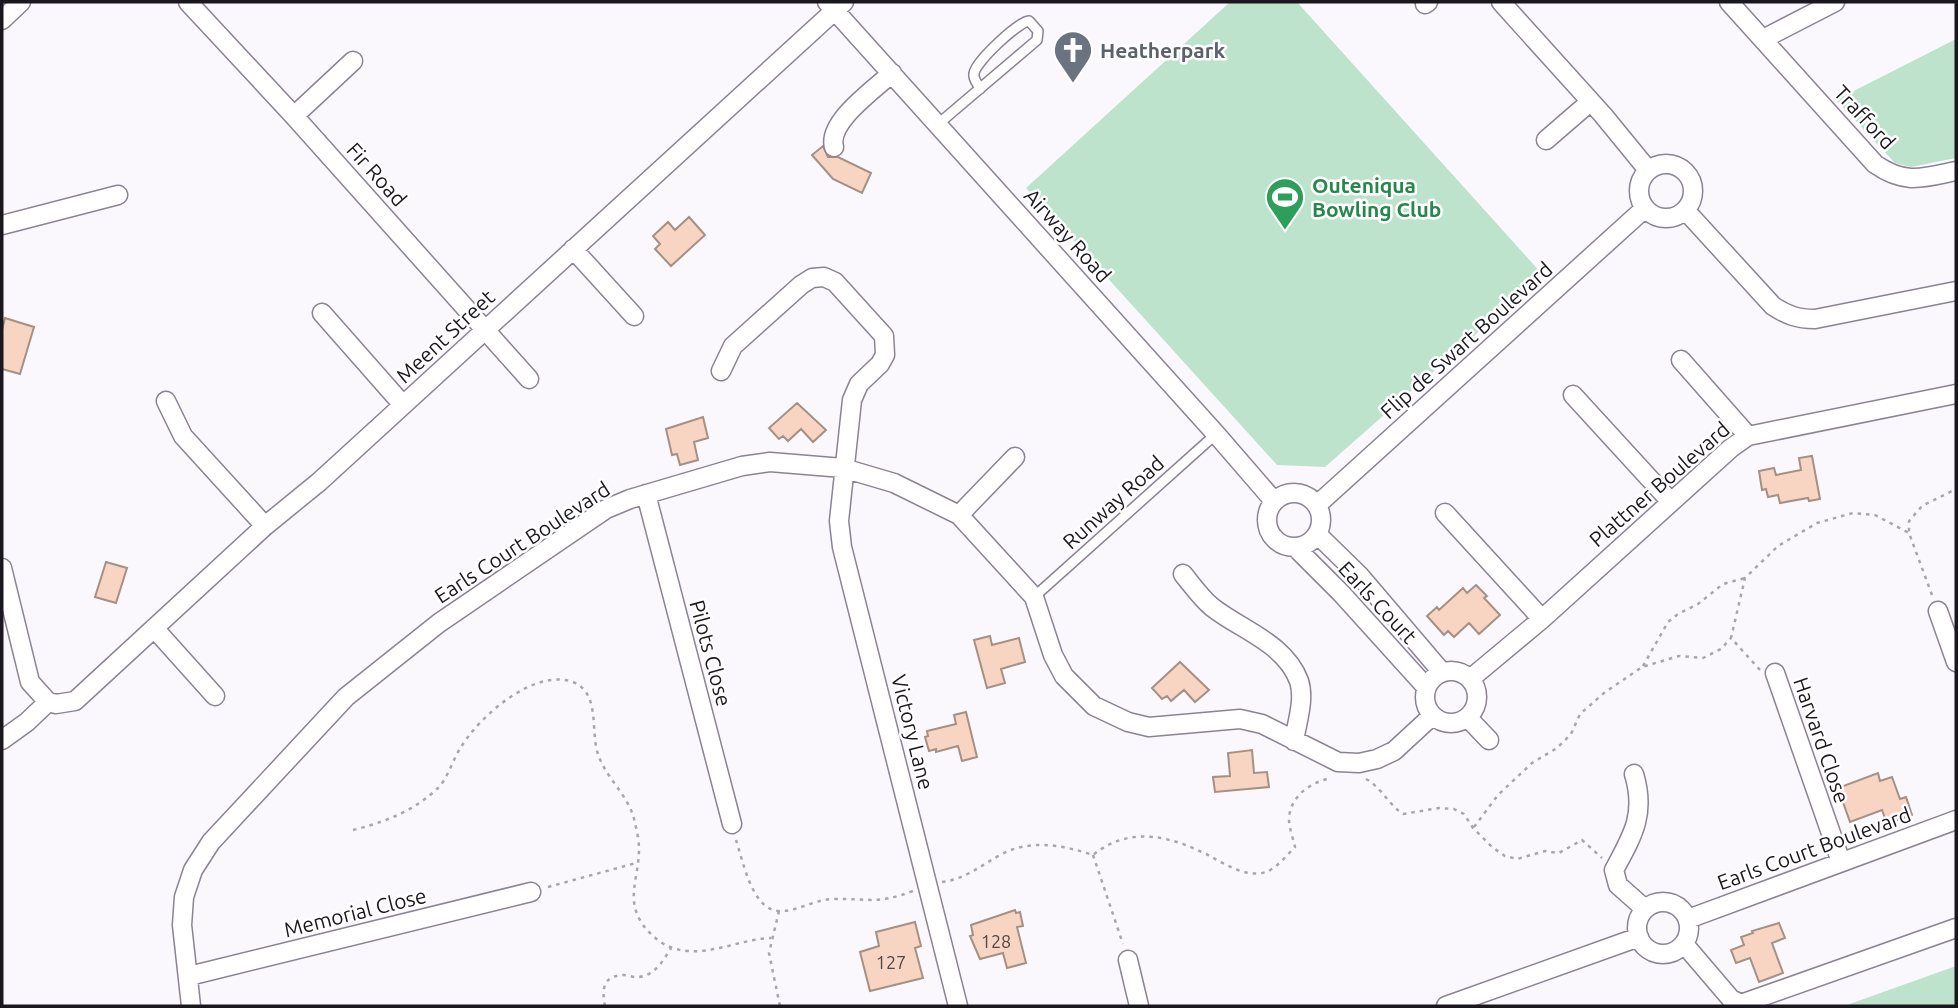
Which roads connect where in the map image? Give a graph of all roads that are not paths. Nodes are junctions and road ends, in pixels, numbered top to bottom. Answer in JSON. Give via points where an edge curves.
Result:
{"nodes":[{"id":1,"x":21,"y":2,"type":"edge"},
{"id":2,"x":188,"y":2,"type":"edge"},
{"id":3,"x":1501,"y":2,"type":"edge"},
{"id":4,"x":1729,"y":2,"type":"edge"},
{"id":5,"x":1835,"y":2,"type":"edge"},
{"id":6,"x":835,"y":5,"type":"edge"},
{"id":7,"x":2,"y":20,"type":"edge"},
{"id":8,"x":1763,"y":39,"type":"junction"},
{"id":9,"x":353,"y":61,"type":"dead end"},
{"id":10,"x":892,"y":73,"type":"junction"},
{"id":11,"x":980,"y":89,"type":"junction"},
{"id":12,"x":1590,"y":102,"type":"junction"},
{"id":13,"x":294,"y":116,"type":"junction"},
{"id":14,"x":937,"y":125,"type":"junction"},
{"id":15,"x":1546,"y":140,"type":"dead end"},
{"id":16,"x":834,"y":147,"type":"dead end"},
{"id":17,"x":1648,"y":170,"type":"junction"},
{"id":18,"x":1956,"y":171,"type":"edge"},
{"id":19,"x":118,"y":195,"type":"dead end"},
{"id":20,"x":1644,"y":209,"type":"junction"},
{"id":21,"x":1686,"y":211,"type":"junction"},
{"id":22,"x":2,"y":225,"type":"edge"},
{"id":23,"x":573,"y":249,"type":"junction"},
{"id":24,"x":1956,"y":291,"type":"edge"},
{"id":25,"x":322,"y":313,"type":"dead end"},
{"id":26,"x":634,"y":316,"type":"dead end"},
{"id":27,"x":485,"y":329,"type":"junction"},
{"id":28,"x":1681,"y":360,"type":"dead end"},
{"id":29,"x":721,"y":371,"type":"dead end"},
{"id":30,"x":529,"y":379,"type":"dead end"},
{"id":31,"x":1956,"y":394,"type":"edge"},
{"id":32,"x":1573,"y":395,"type":"dead end"},
{"id":33,"x":166,"y":401,"type":"dead end"},
{"id":34,"x":403,"y":405,"type":"junction"},
{"id":35,"x":1216,"y":434,"type":"junction"},
{"id":36,"x":1748,"y":436,"type":"junction"},
{"id":37,"x":1015,"y":457,"type":"dead end"},
{"id":38,"x":844,"y":468,"type":"junction"},
{"id":39,"x":646,"y":494,"type":"junction"},
{"id":40,"x":1274,"y":502,"type":"junction"},
{"id":41,"x":1671,"y":502,"type":"junction"},
{"id":42,"x":1317,"y":505,"type":"junction"},
{"id":43,"x":1445,"y":513,"type":"dead end"},
{"id":44,"x":959,"y":515,"type":"junction"},
{"id":45,"x":265,"y":526,"type":"junction"},
{"id":46,"x":1318,"y":535,"type":"junction"},
{"id":47,"x":1296,"y":548,"type":"junction"},
{"id":48,"x":2,"y":568,"type":"edge"},
{"id":49,"x":1183,"y":574,"type":"dead end"},
{"id":50,"x":1034,"y":597,"type":"junction"},
{"id":51,"x":1938,"y":611,"type":"road end"},
{"id":52,"x":1542,"y":619,"type":"junction"},
{"id":53,"x":154,"y":628,"type":"junction"},
{"id":54,"x":1956,"y":662,"type":"edge"},
{"id":55,"x":1441,"y":671,"type":"junction"},
{"id":56,"x":1775,"y":673,"type":"road end"},
{"id":57,"x":1470,"y":679,"type":"junction"},
{"id":58,"x":1426,"y":687,"type":"junction"},
{"id":59,"x":215,"y":696,"type":"dead end"},
{"id":60,"x":48,"y":702,"type":"junction"},
{"id":61,"x":1432,"y":716,"type":"junction"},
{"id":62,"x":1468,"y":718,"type":"junction"},
{"id":63,"x":2,"y":740,"type":"edge"},
{"id":64,"x":1489,"y":740,"type":"dead end"},
{"id":65,"x":1294,"y":741,"type":"junction"},
{"id":66,"x":1634,"y":774,"type":"dead end"},
{"id":67,"x":1956,"y":820,"type":"edge"},
{"id":68,"x":732,"y":824,"type":"road end"},
{"id":69,"x":1841,"y":862,"type":"junction"},
{"id":70,"x":531,"y":892,"type":"road end"},
{"id":71,"x":1645,"y":909,"type":"junction"},
{"id":72,"x":1688,"y":919,"type":"junction"},
{"id":73,"x":1956,"y":928,"type":"edge"},
{"id":74,"x":1639,"y":937,"type":"junction"},
{"id":75,"x":1684,"y":944,"type":"junction"},
{"id":76,"x":1128,"y":960,"type":"road end"},
{"id":77,"x":189,"y":976,"type":"junction"},
{"id":78,"x":191,"y":1006,"type":"edge"},
{"id":79,"x":958,"y":1006,"type":"edge"},
{"id":80,"x":1139,"y":1006,"type":"edge"},
{"id":81,"x":1446,"y":1006,"type":"edge"}],
"edges":[{"from":1,"to":7,"type":"street"},
{"from":2,"to":13,"type":"street","name":"Fir Road"},
{"from":3,"to":12,"type":"street"},
{"from":4,"to":8,"type":"street","name":"Trafford"},
{"from":5,"to":8,"type":"street"},
{"from":6,"to":10,"type":"street","name":"Airway Road"},
{"from":6,"to":23,"type":"street","name":"Meent Street"},
{"from":8,"to":18,"type":"street","name":"Trafford","via":[[1886,172],[1918,179]]},
{"from":9,"to":13,"type":"street"},
{"from":10,"to":14,"type":"street","name":"Airway Road"},
{"from":10,"to":16,"type":"street","via":[[844,118],[833,134]]},
{"from":11,"to":11,"type":"lane","via":[[976,68],[1011,32],[1029,21],[1038,31],[1037,40]]},
{"from":11,"to":14,"type":"lane"},
{"from":12,"to":15,"type":"street"},
{"from":12,"to":17,"type":"street"},
{"from":13,"to":27,"type":"street","name":"Fir Road"},
{"from":14,"to":35,"type":"street","name":"Airway Road"},
{"from":17,"to":20,"type":"street","via":[[1640,187]]},
{"from":17,"to":21,"type":"street","via":[[1669,165],[1684,171],[1693,189]]},
{"from":19,"to":22,"type":"street"},
{"from":20,"to":21,"type":"street","via":[[1662,217]]},
{"from":20,"to":42,"type":"street","name":"Flip de Swart Boulevard"},
{"from":21,"to":24,"type":"street","via":[[1773,306],[1798,319]]},
{"from":23,"to":26,"type":"street"},
{"from":23,"to":27,"type":"street","name":"Meent Street"},
{"from":25,"to":34,"type":"street"},
{"from":27,"to":30,"type":"street","name":"Fir Road"},
{"from":27,"to":34,"type":"street","name":"Meent Street"},
{"from":28,"to":36,"type":"street"},
{"from":29,"to":38,"type":"street","name":"Victory Lane","via":[[733,346],[801,285],[812,278],[835,282],[884,336],[886,345],[880,364],[859,384],[852,400]]},
{"from":31,"to":36,"type":"street","name":"Plattner Boulevard"},
{"from":32,"to":41,"type":"street"},
{"from":33,"to":45,"type":"street","via":[[183,436]]},
{"from":34,"to":45,"type":"street","name":"Meent Street"},
{"from":35,"to":40,"type":"street","name":"Airway Road"},
{"from":35,"to":50,"type":"lane","name":"Runway Road"},
{"from":36,"to":41,"type":"street","name":"Plattner Boulevard"},
{"from":37,"to":44,"type":"street"},
{"from":38,"to":39,"type":"street","name":"Earls Court Boulevard","via":[[769,463],[742,466]]},
{"from":38,"to":44,"type":"street","name":"Earls Court Boulevard","via":[[894,483]]},
{"from":38,"to":79,"type":"street","name":"Victory Lane","via":[[839,521],[842,547]]},
{"from":39,"to":68,"type":"street","name":"Pilots Close"},
{"from":39,"to":77,"type":"street","name":"Earls Court Boulevard","via":[[606,509],[568,534],[439,623],[346,697],[211,842],[193,870],[184,897],[182,925]]},
{"from":40,"to":42,"type":"street","via":[[1291,493]]},
{"from":40,"to":47,"type":"street","via":[[1267,513],[1272,538]]},
{"from":41,"to":52,"type":"street","name":"Plattner Boulevard"},
{"from":42,"to":46,"type":"street","via":[[1322,520]]},
{"from":43,"to":52,"type":"street"},
{"from":44,"to":50,"type":"street","name":"Earls Court Boulevard"},
{"from":45,"to":53,"type":"street","name":"Meent Street"},
{"from":46,"to":47,"type":"street"},
{"from":46,"to":55,"type":"street","name":"Earls Court","via":[[1360,576]]},
{"from":47,"to":58,"type":"street","name":"Earls Court"},
{"from":48,"to":60,"type":"street","via":[[30,682]]},
{"from":49,"to":65,"type":"street","via":[[1212,606],[1267,642],[1292,668],[1301,697]]},
{"from":50,"to":65,"type":"street","name":"Earls Court Boulevard","via":[[1064,676],[1094,706],[1149,727],[1240,719],[1262,724]]},
{"from":51,"to":54,"type":"street"},
{"from":52,"to":57,"type":"street","name":"Plattner Boulevard"},
{"from":53,"to":59,"type":"street"},
{"from":53,"to":60,"type":"street","name":"Meent Street","via":[[75,701]]},
{"from":55,"to":57,"type":"street","via":[[1456,671]]},
{"from":55,"to":58,"type":"street"},
{"from":56,"to":69,"type":"street","name":"Harvard Close"},
{"from":57,"to":62,"type":"street","via":[[1477,699]]},
{"from":58,"to":61,"type":"street","via":[[1424,700]]},
{"from":60,"to":63,"type":"street"},
{"from":61,"to":62,"type":"street","via":[[1447,723]]},
{"from":61,"to":65,"type":"street","name":"Earls Court Boulevard","via":[[1394,751],[1359,763],[1338,762]]},
{"from":62,"to":64,"type":"street"},
{"from":66,"to":71,"type":"street","via":[[1639,789],[1636,826],[1614,870],[1618,885]]},
{"from":67,"to":69,"type":"street","name":"Earls Court Boulevard"},
{"from":69,"to":72,"type":"street","name":"Earls Court Boulevard"},
{"from":70,"to":77,"type":"street","name":"Memorial Close"},
{"from":71,"to":72,"type":"street","via":[[1670,902]]},
{"from":71,"to":74,"type":"street","via":[[1637,922]]},
{"from":72,"to":75,"type":"street"},
{"from":73,"to":75,"type":"street","via":[[1741,1004],[1731,999]]},
{"from":74,"to":75,"type":"street","via":[[1648,950],[1663,954]]},
{"from":74,"to":81,"type":"street"},
{"from":76,"to":80,"type":"street"},
{"from":77,"to":78,"type":"street","name":"Earls Court Boulevard"}]}
